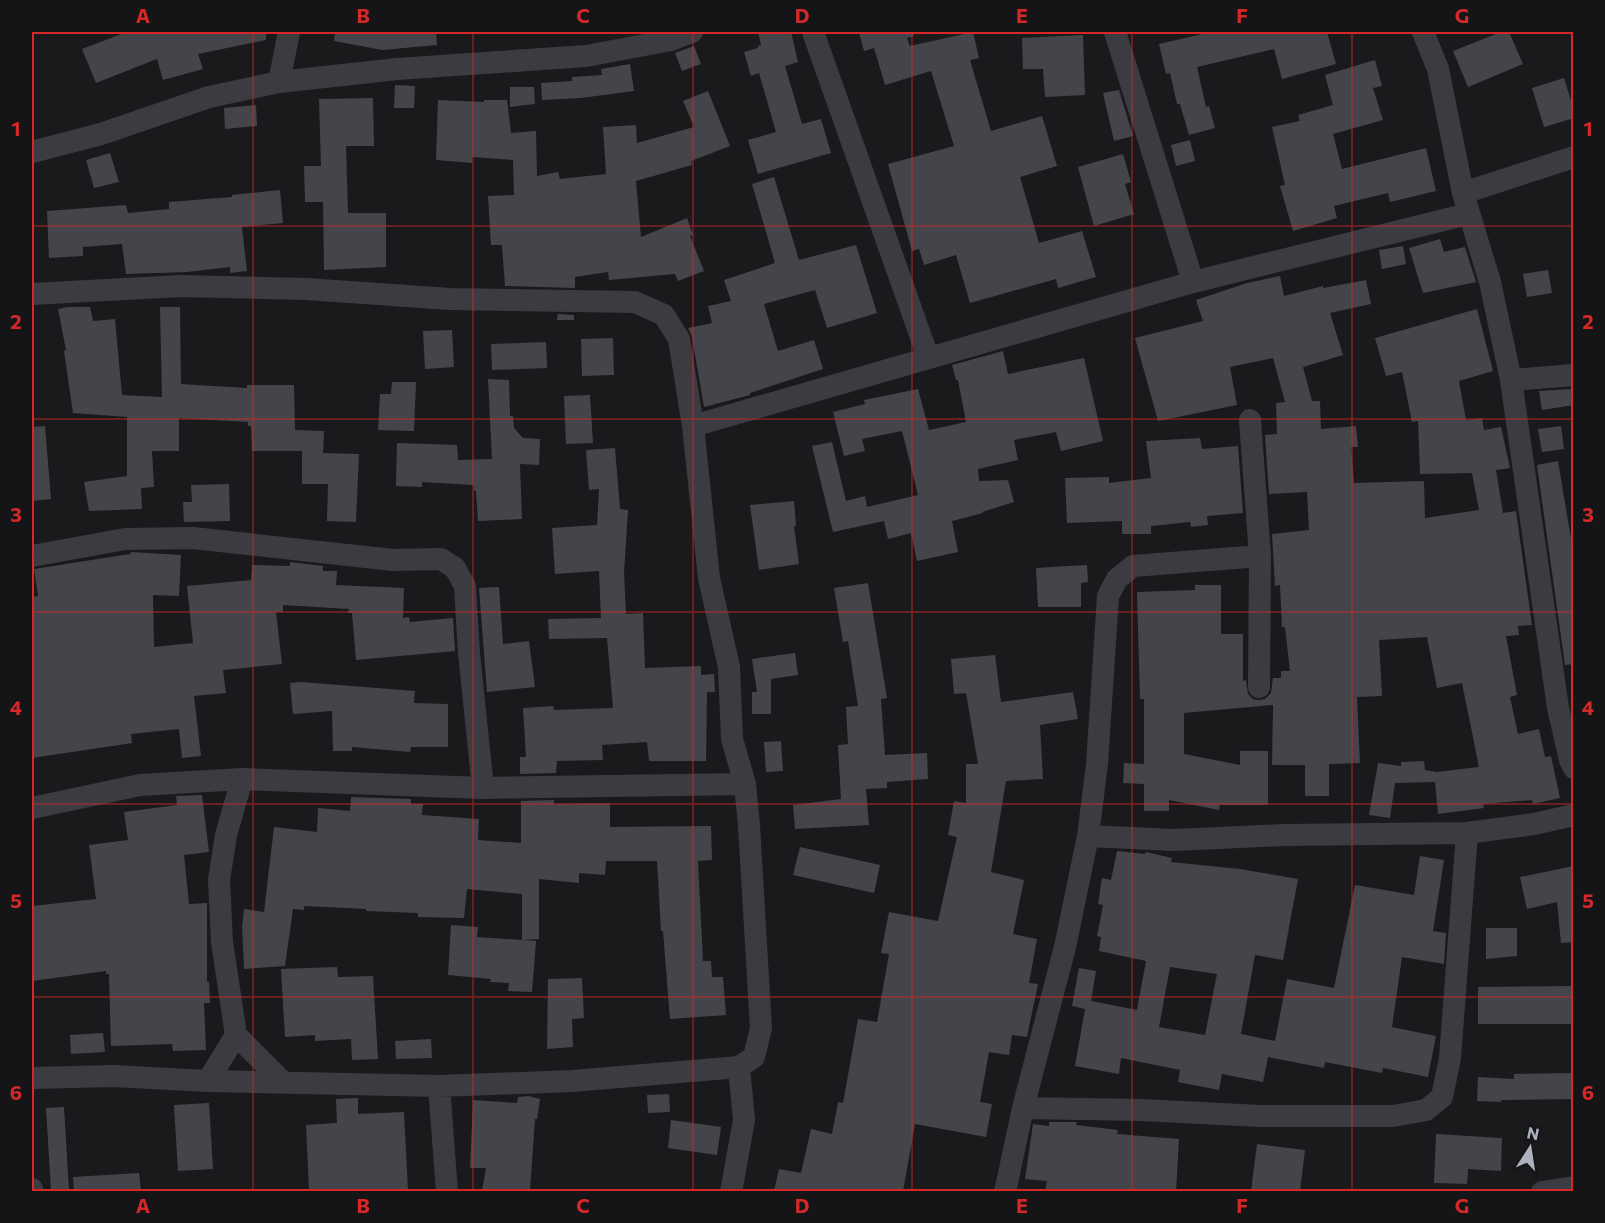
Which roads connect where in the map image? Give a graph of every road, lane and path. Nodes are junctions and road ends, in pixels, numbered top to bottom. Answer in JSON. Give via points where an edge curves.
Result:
{"nodes":[{"id":1,"x":289,"y":32,"type":"edge"},
{"id":2,"x":692,"y":32,"type":"edge"},
{"id":3,"x":813,"y":32,"type":"edge"},
{"id":4,"x":1115,"y":32,"type":"edge"},
{"id":5,"x":1424,"y":32,"type":"edge"},
{"id":6,"x":279,"y":82,"type":"junction"},
{"id":7,"x":32,"y":152,"type":"edge"},
{"id":8,"x":1574,"y":157,"type":"edge"},
{"id":9,"x":1466,"y":203,"type":"junction"},
{"id":10,"x":1192,"y":282,"type":"junction"},
{"id":11,"x":32,"y":294,"type":"edge"},
{"id":12,"x":928,"y":357,"type":"junction"},
{"id":13,"x":1574,"y":375,"type":"edge"},
{"id":14,"x":1511,"y":380,"type":"junction"},
{"id":15,"x":1250,"y":420,"type":"dead end"},
{"id":16,"x":693,"y":426,"type":"junction"},
{"id":17,"x":32,"y":556,"type":"edge"},
{"id":18,"x":1260,"y":556,"type":"junction"},
{"id":19,"x":1259,"y":687,"type":"dead end"},
{"id":20,"x":1574,"y":768,"type":"edge"},
{"id":21,"x":242,"y":779,"type":"junction"},
{"id":22,"x":745,"y":783,"type":"junction"},
{"id":23,"x":483,"y":788,"type":"junction"},
{"id":24,"x":32,"y":808,"type":"edge"},
{"id":25,"x":1574,"y":815,"type":"edge"},
{"id":26,"x":1467,"y":833,"type":"junction"},
{"id":27,"x":1088,"y":837,"type":"junction"},
{"id":28,"x":236,"y":1035,"type":"junction"},
{"id":29,"x":739,"y":1067,"type":"junction"},
{"id":30,"x":32,"y":1078,"type":"edge"},
{"id":31,"x":208,"y":1081,"type":"junction"},
{"id":32,"x":283,"y":1082,"type":"junction"},
{"id":33,"x":439,"y":1086,"type":"junction"},
{"id":34,"x":1023,"y":1108,"type":"junction"},
{"id":35,"x":1574,"y":1187,"type":"edge"},
{"id":36,"x":447,"y":1191,"type":"edge"},
{"id":37,"x":731,"y":1191,"type":"edge"},
{"id":38,"x":1005,"y":1191,"type":"edge"},
{"id":39,"x":1542,"y":1191,"type":"edge"}],
"edges":[{"from":1,"to":6,"type":"street"},
{"from":2,"to":6,"type":"street","via":[[671,40],[586,56]]},
{"from":3,"to":12,"type":"street"},
{"from":4,"to":10,"type":"street"},
{"from":5,"to":9,"type":"street","via":[[1438,69]]},
{"from":6,"to":7,"type":"street","via":[[209,97],[101,134]]},
{"from":8,"to":9,"type":"street"},
{"from":9,"to":10,"type":"street"},
{"from":9,"to":14,"type":"street","via":[[1490,282]]},
{"from":10,"to":12,"type":"street"},
{"from":11,"to":16,"type":"street","via":[[181,286],[306,289],[450,299],[634,302],[664,315],[679,339]]},
{"from":12,"to":16,"type":"street"},
{"from":13,"to":14,"type":"street"},
{"from":14,"to":20,"type":"street","via":[[1558,708]]},
{"from":15,"to":18,"type":"street"},
{"from":16,"to":22,"type":"street","via":[[709,578],[729,667],[732,739]]},
{"from":17,"to":23,"type":"street","via":[[125,539],[193,538],[393,560],[441,560],[455,568],[465,586]]},
{"from":18,"to":19,"type":"street"},
{"from":18,"to":27,"type":"street","via":[[1133,566],[1117,579],[1108,596]]},
{"from":21,"to":23,"type":"street"},
{"from":21,"to":24,"type":"street","via":[[140,785]]},
{"from":21,"to":28,"type":"street","via":[[226,835],[219,880],[222,942]]},
{"from":22,"to":23,"type":"street"},
{"from":22,"to":29,"type":"street","via":[[761,1028],[754,1057]]},
{"from":25,"to":26,"type":"street"},
{"from":26,"to":27,"type":"street","via":[[1175,840]]},
{"from":26,"to":34,"type":"street","via":[[1450,1058],[1442,1097],[1426,1110],[1393,1116],[1260,1116]]},
{"from":27,"to":34,"type":"street","via":[[1065,947]]},
{"from":28,"to":31,"type":"street"},
{"from":28,"to":32,"type":"street"},
{"from":29,"to":33,"type":"street","via":[[572,1081]]},
{"from":29,"to":37,"type":"street","via":[[744,1119]]},
{"from":30,"to":31,"type":"street","via":[[113,1076]]},
{"from":31,"to":32,"type":"street"},
{"from":32,"to":33,"type":"street"},
{"from":33,"to":36,"type":"street"},
{"from":34,"to":38,"type":"street"},
{"from":35,"to":39,"type":"street"}]}
